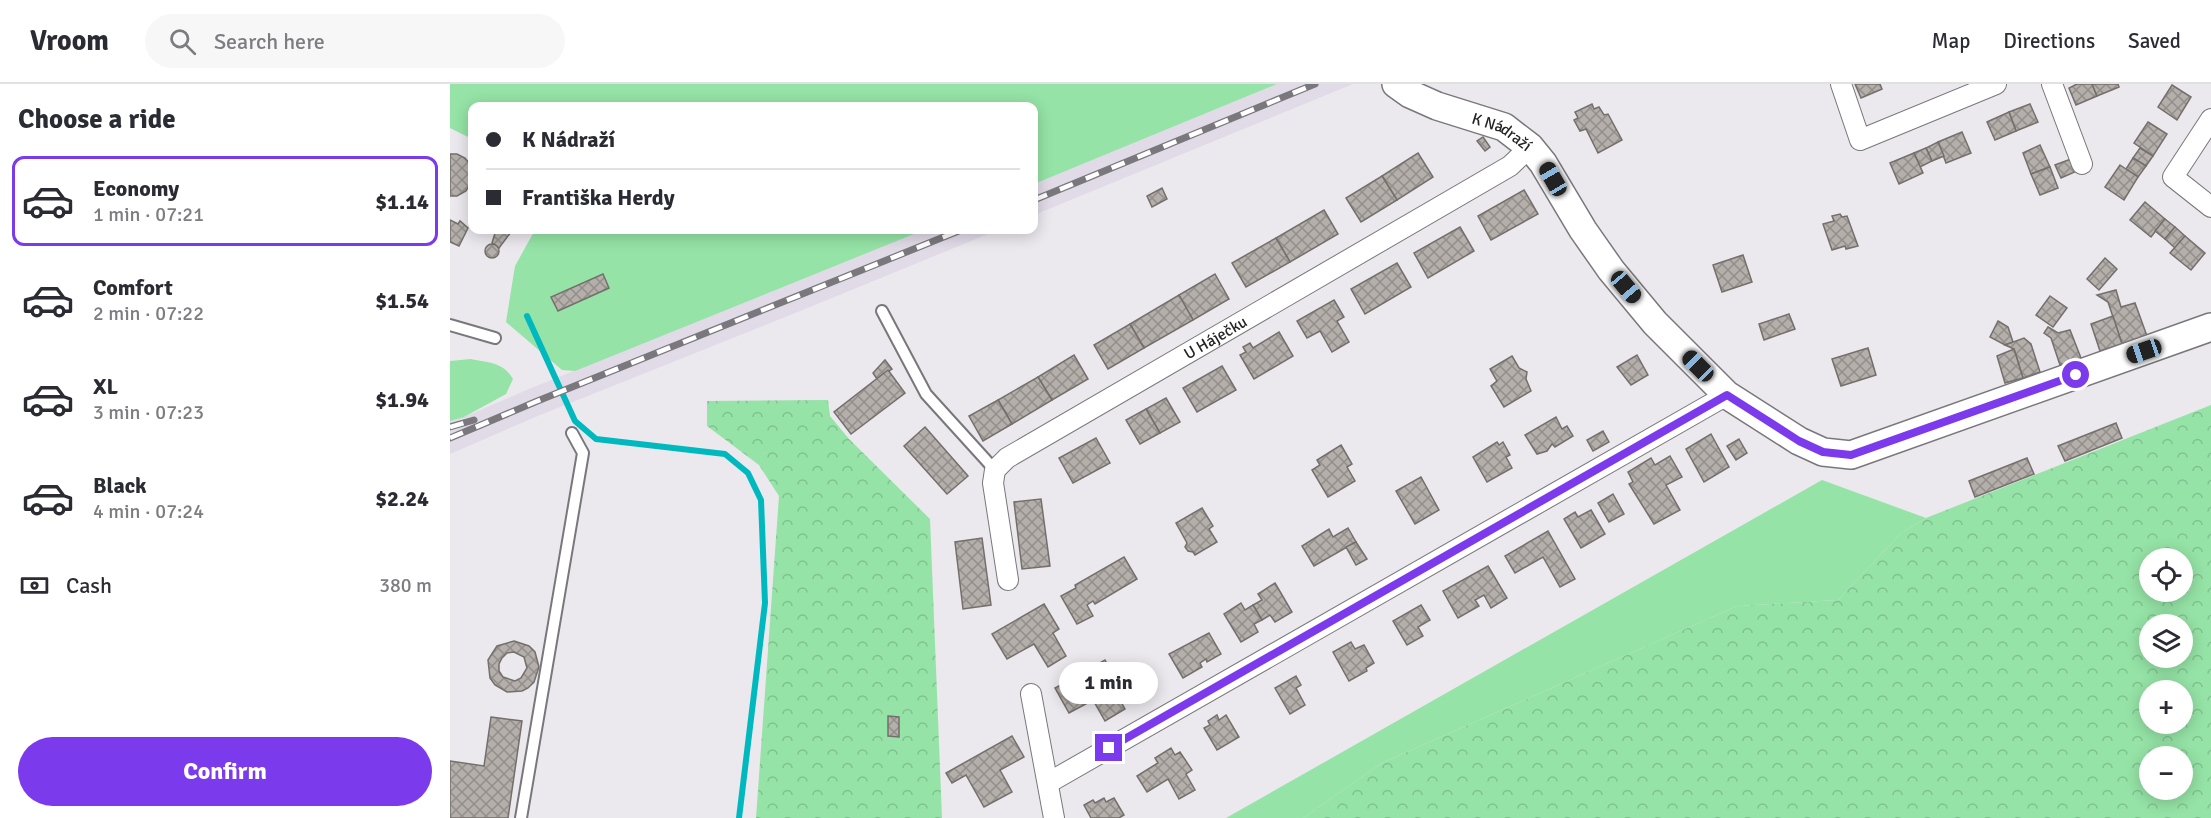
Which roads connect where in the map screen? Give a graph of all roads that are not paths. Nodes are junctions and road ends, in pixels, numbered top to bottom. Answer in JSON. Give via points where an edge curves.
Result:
{"nodes":[{"id":1,"x":1396,"y":84,"type":"edge"},
{"id":2,"x":1841,"y":84,"type":"edge"},
{"id":3,"x":1996,"y":84,"type":"edge"},
{"id":4,"x":2052,"y":84,"type":"edge"},
{"id":5,"x":2211,"y":119,"type":"edge"},
{"id":6,"x":1530,"y":147,"type":"junction"},
{"id":7,"x":2082,"y":164,"type":"dead end"},
{"id":8,"x":2211,"y":207,"type":"edge"},
{"id":9,"x":882,"y":310,"type":"dead end"},
{"id":10,"x":450,"y":325,"type":"edge"},
{"id":11,"x":2211,"y":327,"type":"edge"},
{"id":12,"x":495,"y":338,"type":"dead end"},
{"id":13,"x":1727,"y":395,"type":"junction"},
{"id":14,"x":572,"y":433,"type":"dead end"},
{"id":15,"x":995,"y":470,"type":"junction"},
{"id":16,"x":1008,"y":580,"type":"dead end"},
{"id":17,"x":1031,"y":694,"type":"dead end"},
{"id":18,"x":1047,"y":783,"type":"junction"},
{"id":19,"x":521,"y":818,"type":"edge"},
{"id":20,"x":1054,"y":818,"type":"edge"}],
"edges":[{"from":1,"to":6,"type":"main road","name":"K Nádraží","via":[[1437,106],[1504,127]]},
{"from":2,"to":3,"type":"street","via":[[1860,140]]},
{"from":4,"to":7,"type":"street"},
{"from":5,"to":8,"type":"street","via":[[2173,177]]},
{"from":6,"to":13,"type":"main road","name":"K Nádraží","via":[[1611,270],[1655,323]]},
{"from":6,"to":15,"type":"street","name":"U Háječku","via":[[1510,166],[1007,458]]},
{"from":9,"to":15,"type":"lane","via":[[926,394]]},
{"from":10,"to":12,"type":"lane"},
{"from":11,"to":13,"type":"main road","name":"K Nádraží","via":[[1851,455],[1823,452],[1799,441]]},
{"from":13,"to":18,"type":"street"},
{"from":14,"to":19,"type":"lane","via":[[583,453]]},
{"from":15,"to":16,"type":"street","via":[[993,483]]},
{"from":17,"to":18,"type":"street"},
{"from":18,"to":20,"type":"street"}]}
